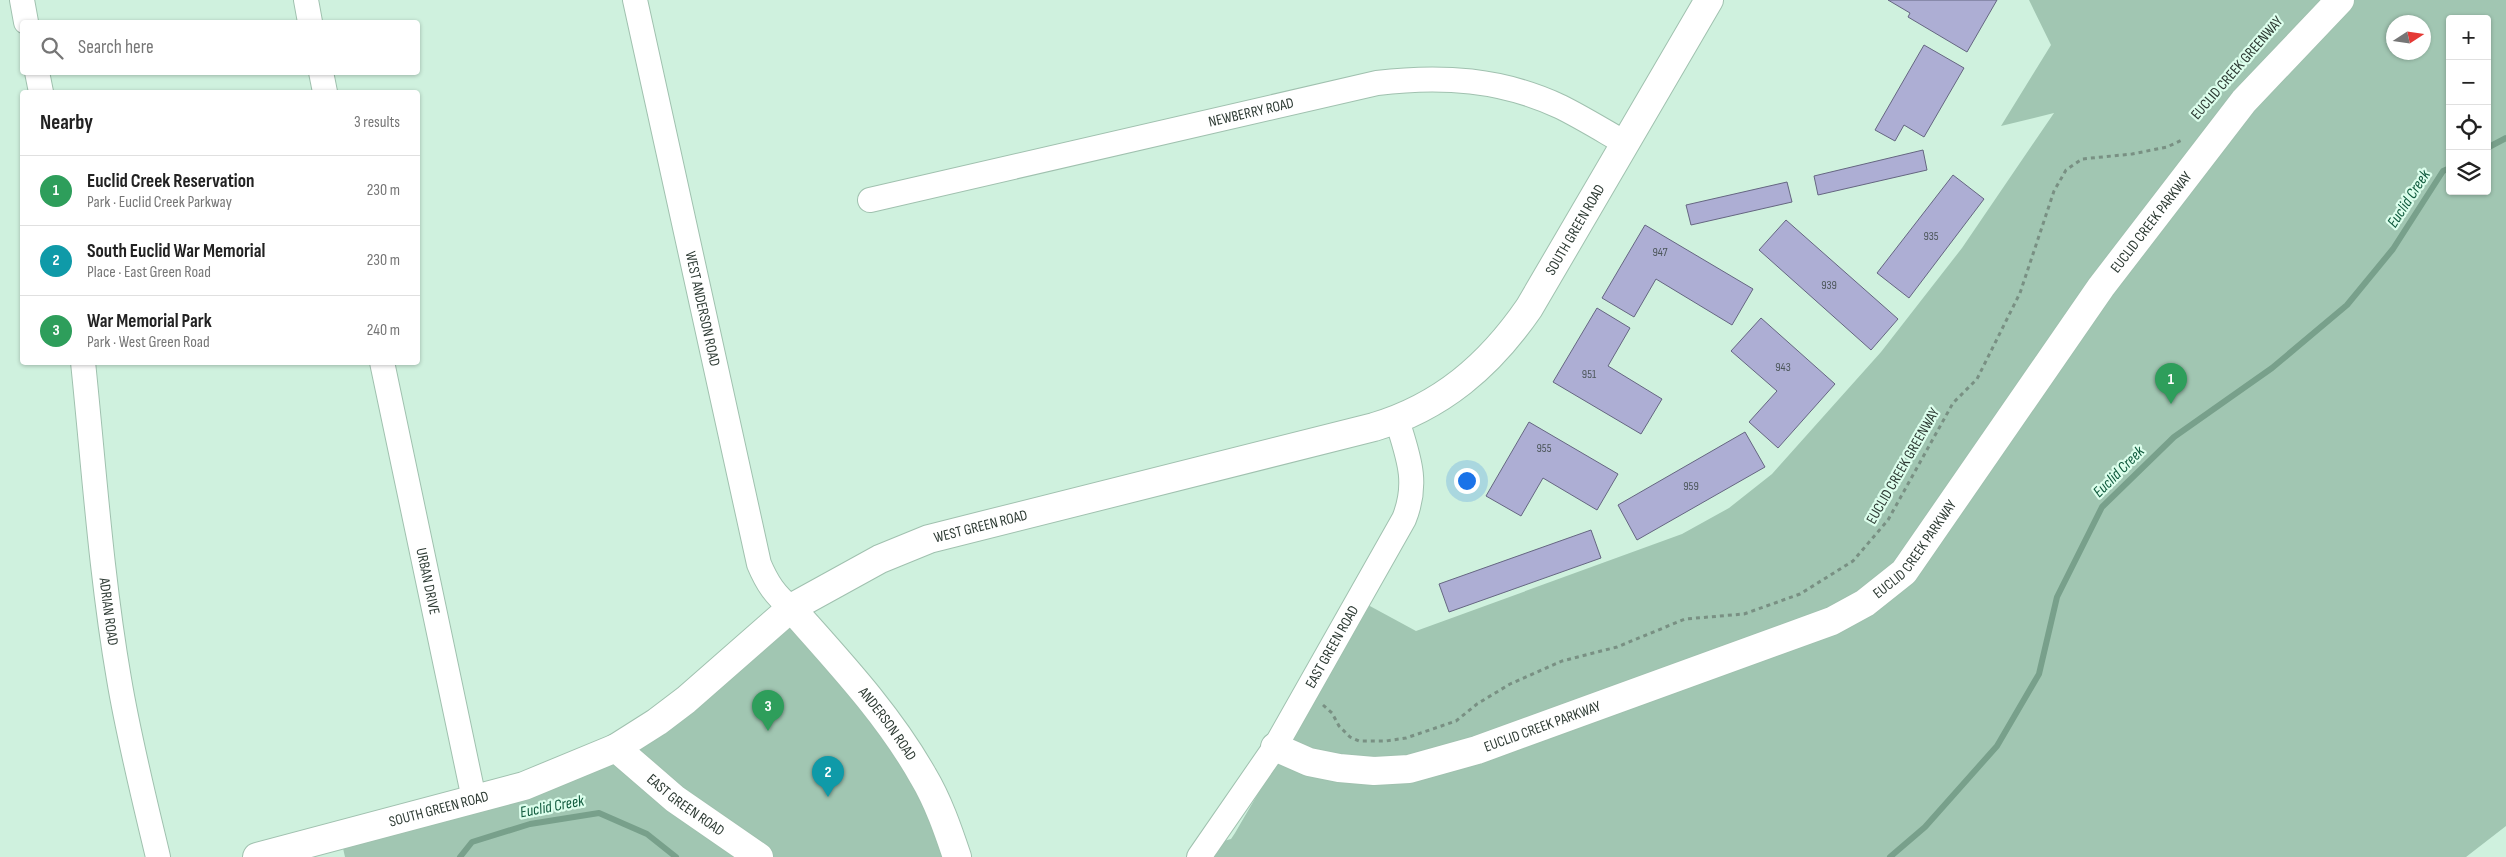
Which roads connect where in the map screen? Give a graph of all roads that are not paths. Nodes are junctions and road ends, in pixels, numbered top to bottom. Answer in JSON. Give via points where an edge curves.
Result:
{"nodes":[{"id":1,"x":22,"y":0,"type":"edge"},
{"id":2,"x":306,"y":0,"type":"edge"},
{"id":3,"x":636,"y":0,"type":"edge"},
{"id":4,"x":1710,"y":0,"type":"edge"},
{"id":5,"x":2340,"y":0,"type":"edge"},
{"id":6,"x":26,"y":20,"type":"edge"},
{"id":7,"x":310,"y":20,"type":"edge"},
{"id":8,"x":38,"y":75,"type":"edge"},
{"id":9,"x":322,"y":75,"type":"edge"},
{"id":10,"x":41,"y":90,"type":"edge"},
{"id":11,"x":325,"y":90,"type":"edge"},
{"id":12,"x":1625,"y":143,"type":"junction"},
{"id":13,"x":870,"y":200,"type":"dead end"},
{"id":14,"x":83,"y":365,"type":"edge"},
{"id":15,"x":383,"y":365,"type":"edge"},
{"id":16,"x":1397,"y":420,"type":"junction"},
{"id":17,"x":791,"y":608,"type":"junction"},
{"id":18,"x":1275,"y":747,"type":"junction"},
{"id":19,"x":616,"y":748,"type":"junction"},
{"id":20,"x":474,"y":799,"type":"junction"},
{"id":21,"x":158,"y":857,"type":"edge"},
{"id":22,"x":257,"y":857,"type":"edge"},
{"id":23,"x":759,"y":857,"type":"edge"},
{"id":24,"x":957,"y":857,"type":"edge"},
{"id":25,"x":1199,"y":857,"type":"edge"}],
"edges":[{"from":1,"to":6,"type":"street"},
{"from":2,"to":7,"type":"street"},
{"from":3,"to":17,"type":"street","name":"WEST ANDERSON ROAD","via":[[759,564],[767,584]]},
{"from":4,"to":12,"type":"street","name":"SOUTH GREEN ROAD"},
{"from":5,"to":18,"type":"street","name":"EUCLID CREEK PARKWAY","via":[[2244,101],[2101,287],[1904,572],[1865,603],[1814,628],[1477,750],[1409,769],[1339,768],[1310,762]]},
{"from":8,"to":10,"type":"street"},
{"from":9,"to":11,"type":"street"},
{"from":12,"to":13,"type":"street","name":"NEWBERRY ROAD","via":[[1562,108],[1513,88],[1477,81],[1411,79],[1377,83]]},
{"from":12,"to":16,"type":"street","name":"SOUTH GREEN ROAD","via":[[1511,334],[1463,381],[1430,405]]},
{"from":14,"to":21,"type":"street","name":"ADRIAN ROAD","via":[[117,668],[129,736]]},
{"from":15,"to":20,"type":"street","name":"URBAN DRIVE"},
{"from":16,"to":17,"type":"street","name":"WEST GREEN ROAD","via":[[929,539],[880,559]]},
{"from":16,"to":18,"type":"street","name":"EAST GREEN ROAD","via":[[1412,478],[1410,504]]},
{"from":17,"to":19,"type":"street","name":"WEST GREEN ROAD","via":[[686,700]]},
{"from":17,"to":24,"type":"street","name":"ANDERSON ROAD","via":[[842,665],[901,740],[924,777]]},
{"from":18,"to":25,"type":"street","name":"EAST GREEN ROAD"},
{"from":19,"to":20,"type":"street","name":"SOUTH GREEN ROAD","via":[[524,786]]},
{"from":19,"to":23,"type":"street","name":"EAST GREEN ROAD","via":[[675,799]]},
{"from":20,"to":22,"type":"street","name":"SOUTH GREEN ROAD"}]}
